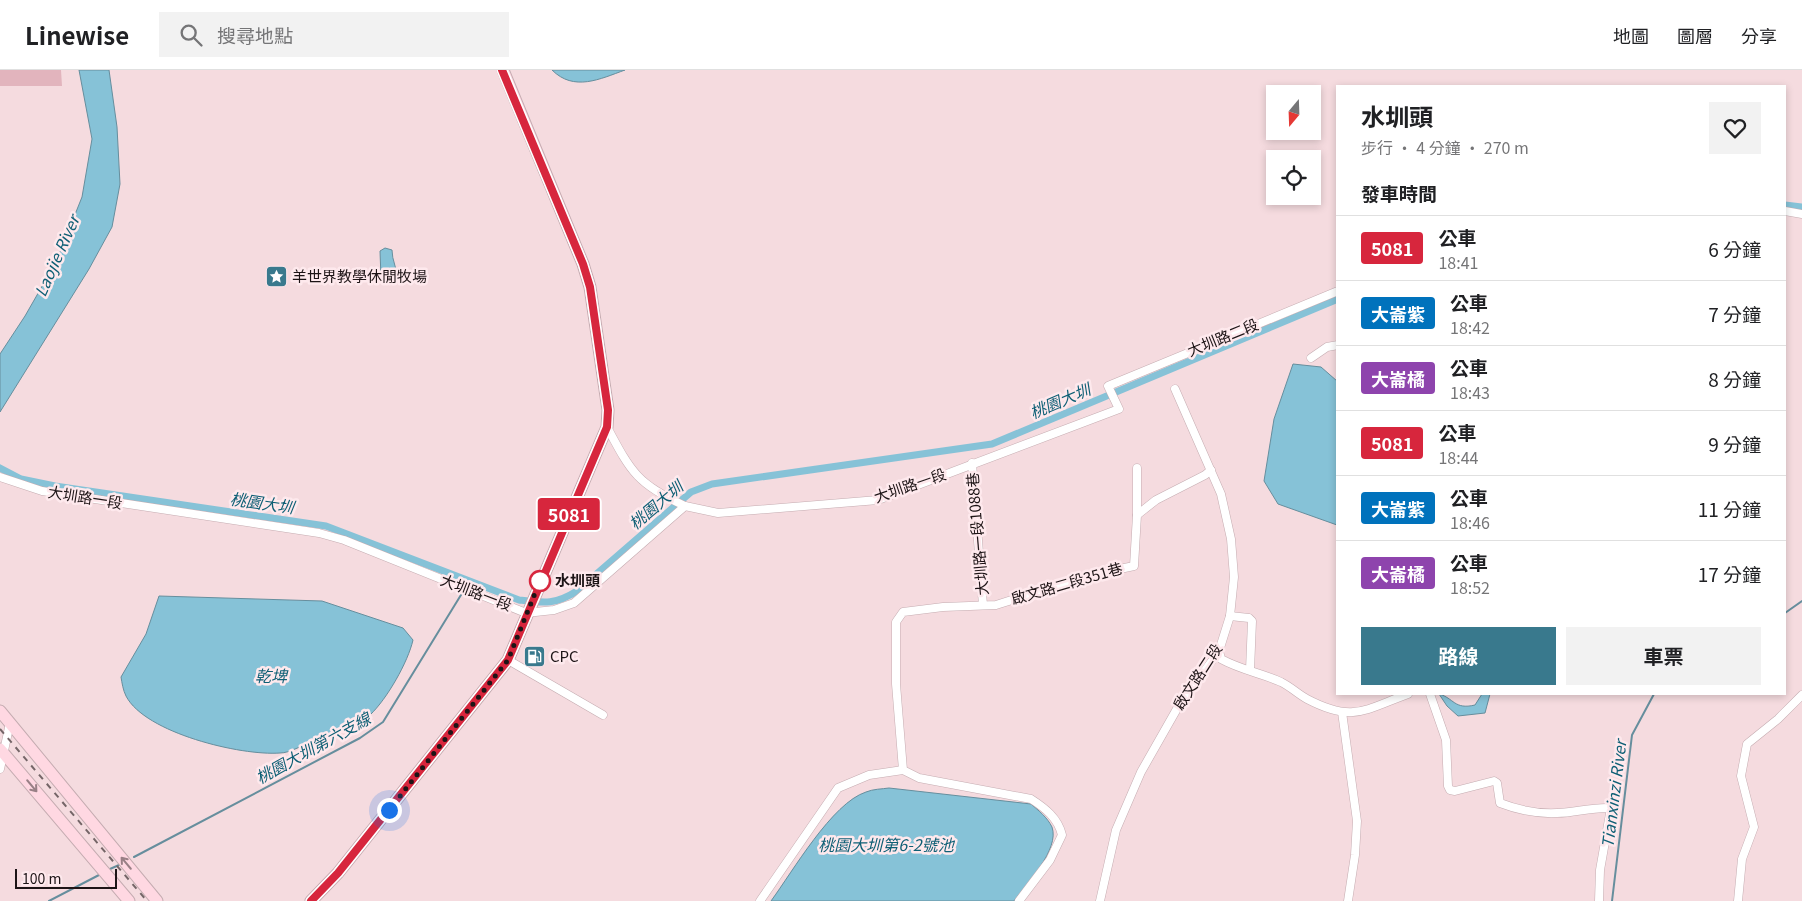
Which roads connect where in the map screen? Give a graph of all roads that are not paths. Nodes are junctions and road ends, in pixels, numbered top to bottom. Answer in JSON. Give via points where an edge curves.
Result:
{"nodes":[{"id":1,"x":502,"y":70,"type":"edge"},
{"id":2,"x":1786,"y":211,"type":"edge"},
{"id":3,"x":1802,"y":214,"type":"edge"},
{"id":4,"x":1336,"y":292,"type":"edge"},
{"id":5,"x":1336,"y":345,"type":"edge"},
{"id":6,"x":1311,"y":358,"type":"dead end"},
{"id":7,"x":1174,"y":389,"type":"dead end"},
{"id":8,"x":1119,"y":408,"type":"joint"},
{"id":9,"x":607,"y":427,"type":"junction"},
{"id":10,"x":972,"y":463,"type":"junction"},
{"id":11,"x":1137,"y":468,"type":"dead end"},
{"id":12,"x":1211,"y":470,"type":"junction"},
{"id":13,"x":0,"y":477,"type":"edge"},
{"id":14,"x":684,"y":505,"type":"junction"},
{"id":15,"x":1137,"y":515,"type":"junction"},
{"id":16,"x":984,"y":605,"type":"junction"},
{"id":17,"x":526,"y":612,"type":"junction"},
{"id":18,"x":1230,"y":616,"type":"junction"},
{"id":19,"x":1219,"y":651,"type":"junction"},
{"id":20,"x":508,"y":660,"type":"junction"},
{"id":21,"x":1250,"y":670,"type":"junction"},
{"id":22,"x":1406,"y":695,"type":"edge"},
{"id":23,"x":1430,"y":695,"type":"edge"},
{"id":24,"x":1802,"y":695,"type":"edge"},
{"id":25,"x":1342,"y":712,"type":"junction"},
{"id":26,"x":603,"y":715,"type":"dead end"},
{"id":27,"x":6,"y":717,"type":"edge"},
{"id":28,"x":1,"y":750,"type":"edge"},
{"id":29,"x":0,"y":770,"type":"edge"},
{"id":30,"x":903,"y":770,"type":"junction"},
{"id":31,"x":130,"y":901,"type":"edge"},
{"id":32,"x":157,"y":901,"type":"edge"},
{"id":33,"x":311,"y":901,"type":"edge"},
{"id":34,"x":760,"y":901,"type":"edge"},
{"id":35,"x":1019,"y":901,"type":"edge"},
{"id":36,"x":1100,"y":901,"type":"edge"},
{"id":37,"x":1348,"y":901,"type":"edge"},
{"id":38,"x":1599,"y":901,"type":"edge"},
{"id":39,"x":1738,"y":901,"type":"edge"}],
"edges":[{"from":1,"to":9,"type":"street","via":[[590,287],[608,410]]},
{"from":2,"to":3,"type":"street"},
{"from":4,"to":8,"type":"street","name":"大圳路二段","via":[[1108,386]]},
{"from":5,"to":6,"type":"street","via":[[1327,347]]},
{"from":7,"to":12,"type":"street","name":"啟文路二段"},
{"from":8,"to":10,"type":"street","name":"大圳路一段"},
{"from":9,"to":14,"type":"street","via":[[629,468],[650,489]]},
{"from":9,"to":17,"type":"street"},
{"from":10,"to":14,"type":"street","name":"大圳路一段","via":[[878,500],[718,514]]},
{"from":10,"to":16,"type":"street","name":"大圳路一段1088巷"},
{"from":11,"to":15,"type":"street"},
{"from":12,"to":15,"type":"street","via":[[1156,500]]},
{"from":12,"to":18,"type":"street","name":"啟文路二段","via":[[1221,494],[1231,539],[1234,577]]},
{"from":13,"to":17,"type":"street","name":"大圳路一段","via":[[42,491],[319,533]]},
{"from":14,"to":17,"type":"street","name":"大圳路一段","via":[[574,603],[554,610]]},
{"from":15,"to":16,"type":"street","name":"啟文路二段351巷","via":[[1134,566],[1091,575],[996,605]]},
{"from":16,"to":30,"type":"street","via":[[903,612],[896,622],[896,684]]},
{"from":17,"to":20,"type":"street"},
{"from":18,"to":19,"type":"street","name":"啟文路二段"},
{"from":18,"to":21,"type":"street","via":[[1252,621]]},
{"from":19,"to":21,"type":"street","via":[[1221,659]]},
{"from":19,"to":36,"type":"street","name":"啟文路二段","via":[[1178,707],[1141,772],[1116,830]]},
{"from":20,"to":26,"type":"street"},
{"from":20,"to":33,"type":"street","via":[[338,873]]},
{"from":21,"to":25,"type":"street","via":[[1290,686],[1305,698]]},
{"from":22,"to":25,"type":"street","via":[[1367,711]]},
{"from":23,"to":38,"type":"street","via":[[1446,740],[1450,790],[1494,781],[1500,803],[1514,809],[1558,814],[1592,807],[1611,808],[1600,870]]},
{"from":24,"to":39,"type":"street","via":[[1747,744],[1741,776],[1754,827],[1742,858]]},
{"from":25,"to":37,"type":"street","via":[[1357,821]]},
{"from":27,"to":28,"type":"street"},
{"from":32,"to":27,"type":"street","one_way":true},
{"from":28,"to":29,"type":"street"},
{"from":28,"to":31,"type":"street","one_way":true},
{"from":30,"to":34,"type":"street","via":[[869,775],[838,788]]},
{"from":30,"to":35,"type":"street","via":[[919,778],[1031,798],[1047,809],[1060,826],[1062,835],[1050,860]]}]}
